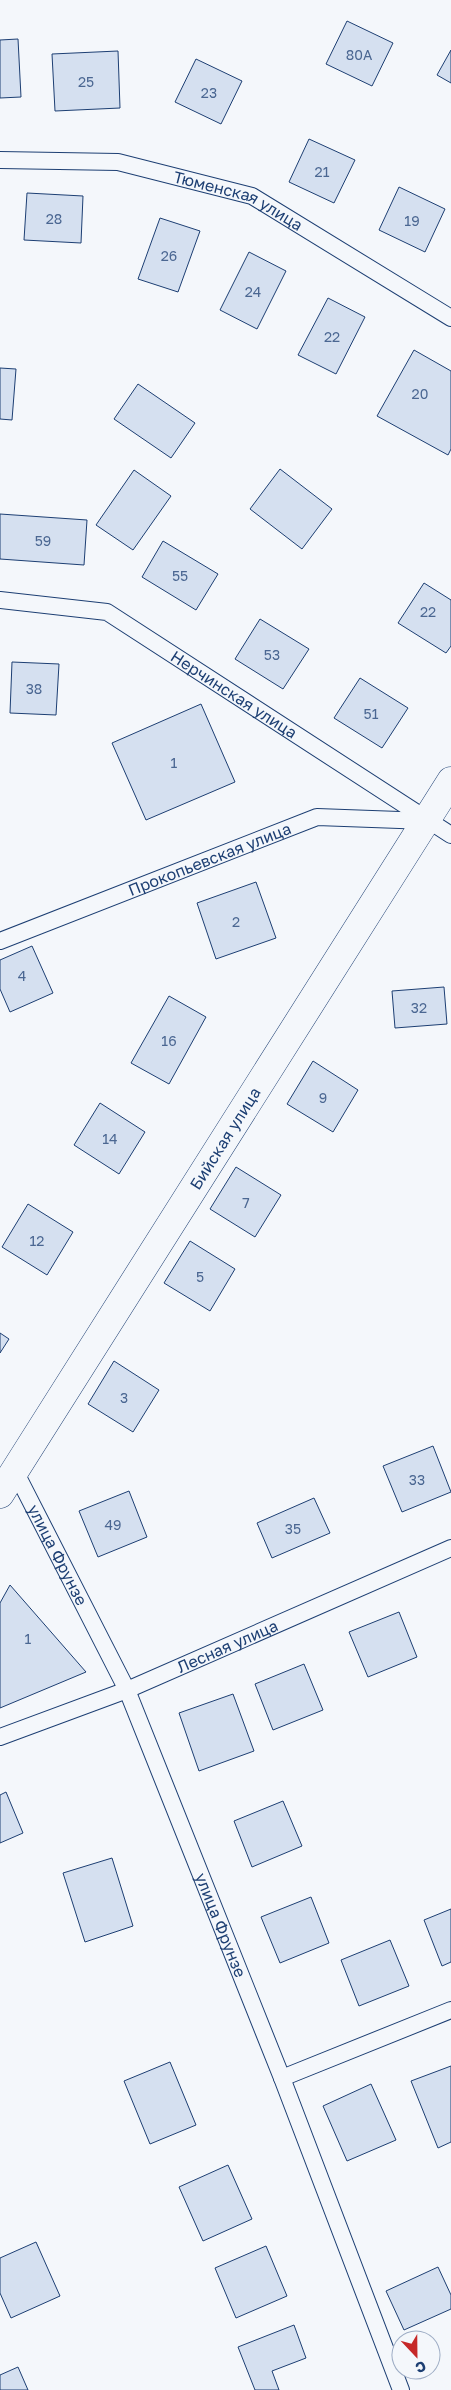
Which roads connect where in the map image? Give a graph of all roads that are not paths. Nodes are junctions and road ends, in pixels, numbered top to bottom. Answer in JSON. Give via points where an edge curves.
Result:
{"nodes":[{"id":1,"x":0,"y":160,"type":"edge"},
{"id":2,"x":451,"y":318,"type":"edge"},
{"id":3,"x":0,"y":600,"type":"edge"},
{"id":4,"x":451,"y":781,"type":"edge"},
{"id":5,"x":427,"y":821,"type":"junction"},
{"id":6,"x":451,"y":835,"type":"edge"},
{"id":7,"x":0,"y":941,"type":"edge"},
{"id":8,"x":15,"y":1471,"type":"junction"},
{"id":9,"x":0,"y":1494,"type":"edge"},
{"id":10,"x":451,"y":1548,"type":"edge"},
{"id":11,"x":127,"y":1690,"type":"junction"},
{"id":12,"x":0,"y":1737,"type":"edge"},
{"id":13,"x":451,"y":2010,"type":"edge"},
{"id":14,"x":282,"y":2078,"type":"junction"},
{"id":15,"x":401,"y":2390,"type":"edge"}],
"edges":[{"from":1,"to":2,"type":"lane","name":"Тюменская улица","via":[[118,162],[252,196]]},
{"from":3,"to":5,"type":"lane","name":"Нерчинская улица","via":[[107,612]]},
{"from":4,"to":5,"type":"street","name":"Бийская улица"},
{"from":5,"to":6,"type":"lane","name":"Нерчинская улица"},
{"from":5,"to":7,"type":"lane","name":"Прокопьевская улица","via":[[317,817]]},
{"from":5,"to":8,"type":"street","name":"Бийская улица"},
{"from":8,"to":9,"type":"street","name":"Бийская улица"},
{"from":8,"to":11,"type":"lane","name":"улица Фрунзе"},
{"from":10,"to":11,"type":"lane","name":"Лесная улица"},
{"from":11,"to":12,"type":"lane","name":"Лесная улица"},
{"from":11,"to":14,"type":"lane","name":"улица Фрунзе"},
{"from":13,"to":14,"type":"lane"},
{"from":14,"to":15,"type":"lane","name":"улица Фрунзе"}]}
